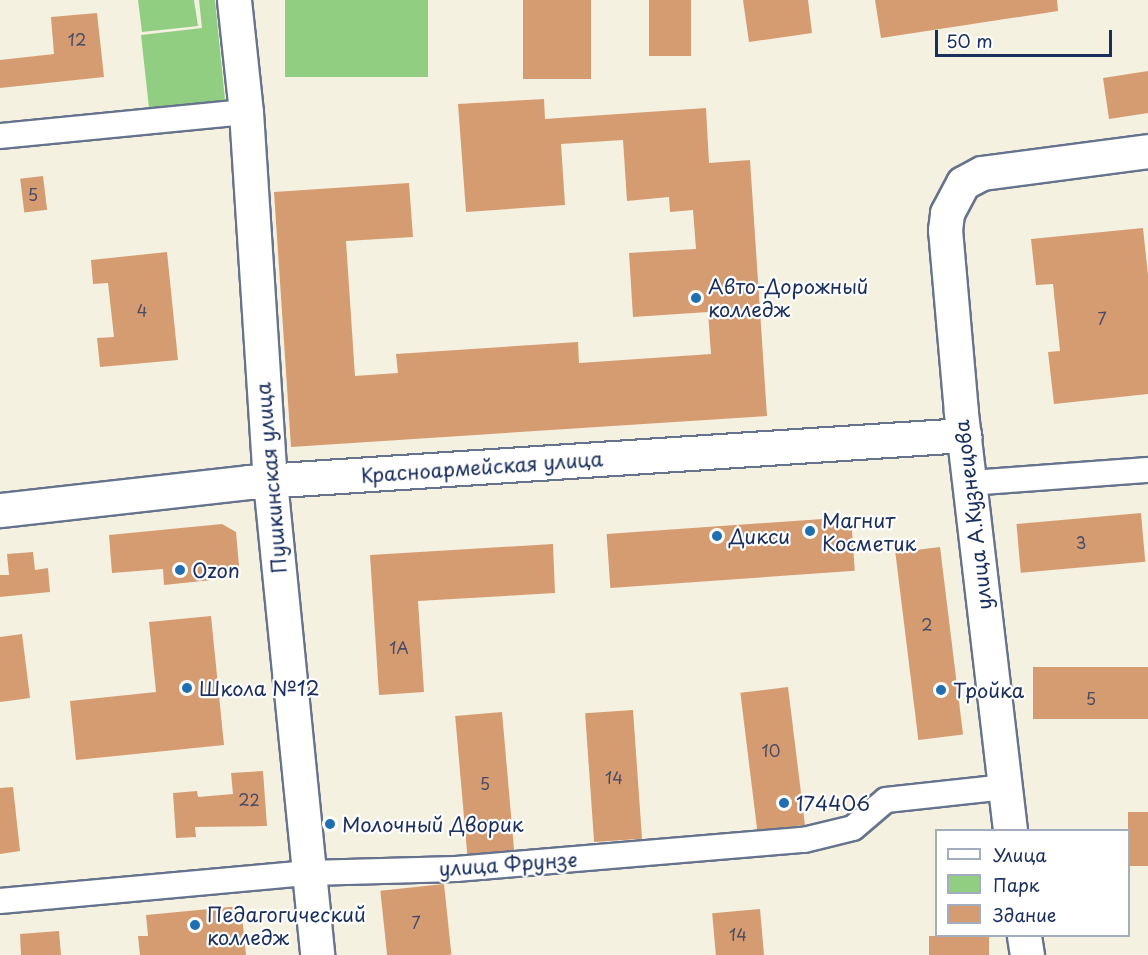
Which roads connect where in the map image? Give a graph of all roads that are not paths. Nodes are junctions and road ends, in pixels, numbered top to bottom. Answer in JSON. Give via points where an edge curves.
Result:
{"nodes":[{"id":1,"x":234,"y":0,"type":"edge"},
{"id":2,"x":246,"y":112,"type":"junction"},
{"id":3,"x":0,"y":136,"type":"edge"},
{"id":4,"x":1148,"y":151,"type":"edge"},
{"id":5,"x":964,"y":435,"type":"junction"},
{"id":6,"x":1148,"y":470,"type":"edge"},
{"id":7,"x":270,"y":481,"type":"junction"},
{"id":8,"x":970,"y":483,"type":"junction"},
{"id":9,"x":0,"y":510,"type":"edge"},
{"id":10,"x":1005,"y":787,"type":"junction"},
{"id":11,"x":1010,"y":829,"type":"edge"},
{"id":12,"x":309,"y":873,"type":"junction"},
{"id":13,"x":0,"y":901,"type":"edge"},
{"id":14,"x":1024,"y":937,"type":"edge"},
{"id":15,"x":317,"y":955,"type":"edge"},
{"id":16,"x":1027,"y":955,"type":"edge"}],
"edges":[{"from":1,"to":2,"type":"main road","name":"Пушкинская улица"},
{"from":2,"to":3,"type":"street"},
{"from":2,"to":7,"type":"main road","name":"Пушкинская улица"},
{"from":4,"to":5,"type":"main road","name":"улица А.Кузнецова","via":[[982,173],[963,183],[952,199],[945,230]]},
{"from":5,"to":7,"type":"main road","name":"Красноармейская улица"},
{"from":5,"to":8,"type":"main road","name":"улица А.Кузнецова"},
{"from":6,"to":8,"type":"street"},
{"from":7,"to":9,"type":"main road","name":"Красноармейская улица"},
{"from":7,"to":12,"type":"main road","name":"Пушкинская улица"},
{"from":8,"to":10,"type":"main road","name":"улица А.Кузнецова"},
{"from":10,"to":11,"type":"main road","name":"улица А.Кузнецова"},
{"from":10,"to":12,"type":"street","name":"улица Фрунзе","via":[[886,800],[853,828],[804,840],[456,869]]},
{"from":12,"to":13,"type":"street","name":"улица Фрунзе"},
{"from":12,"to":15,"type":"main road","name":"Пушкинская улица"},
{"from":14,"to":16,"type":"main road"}]}
